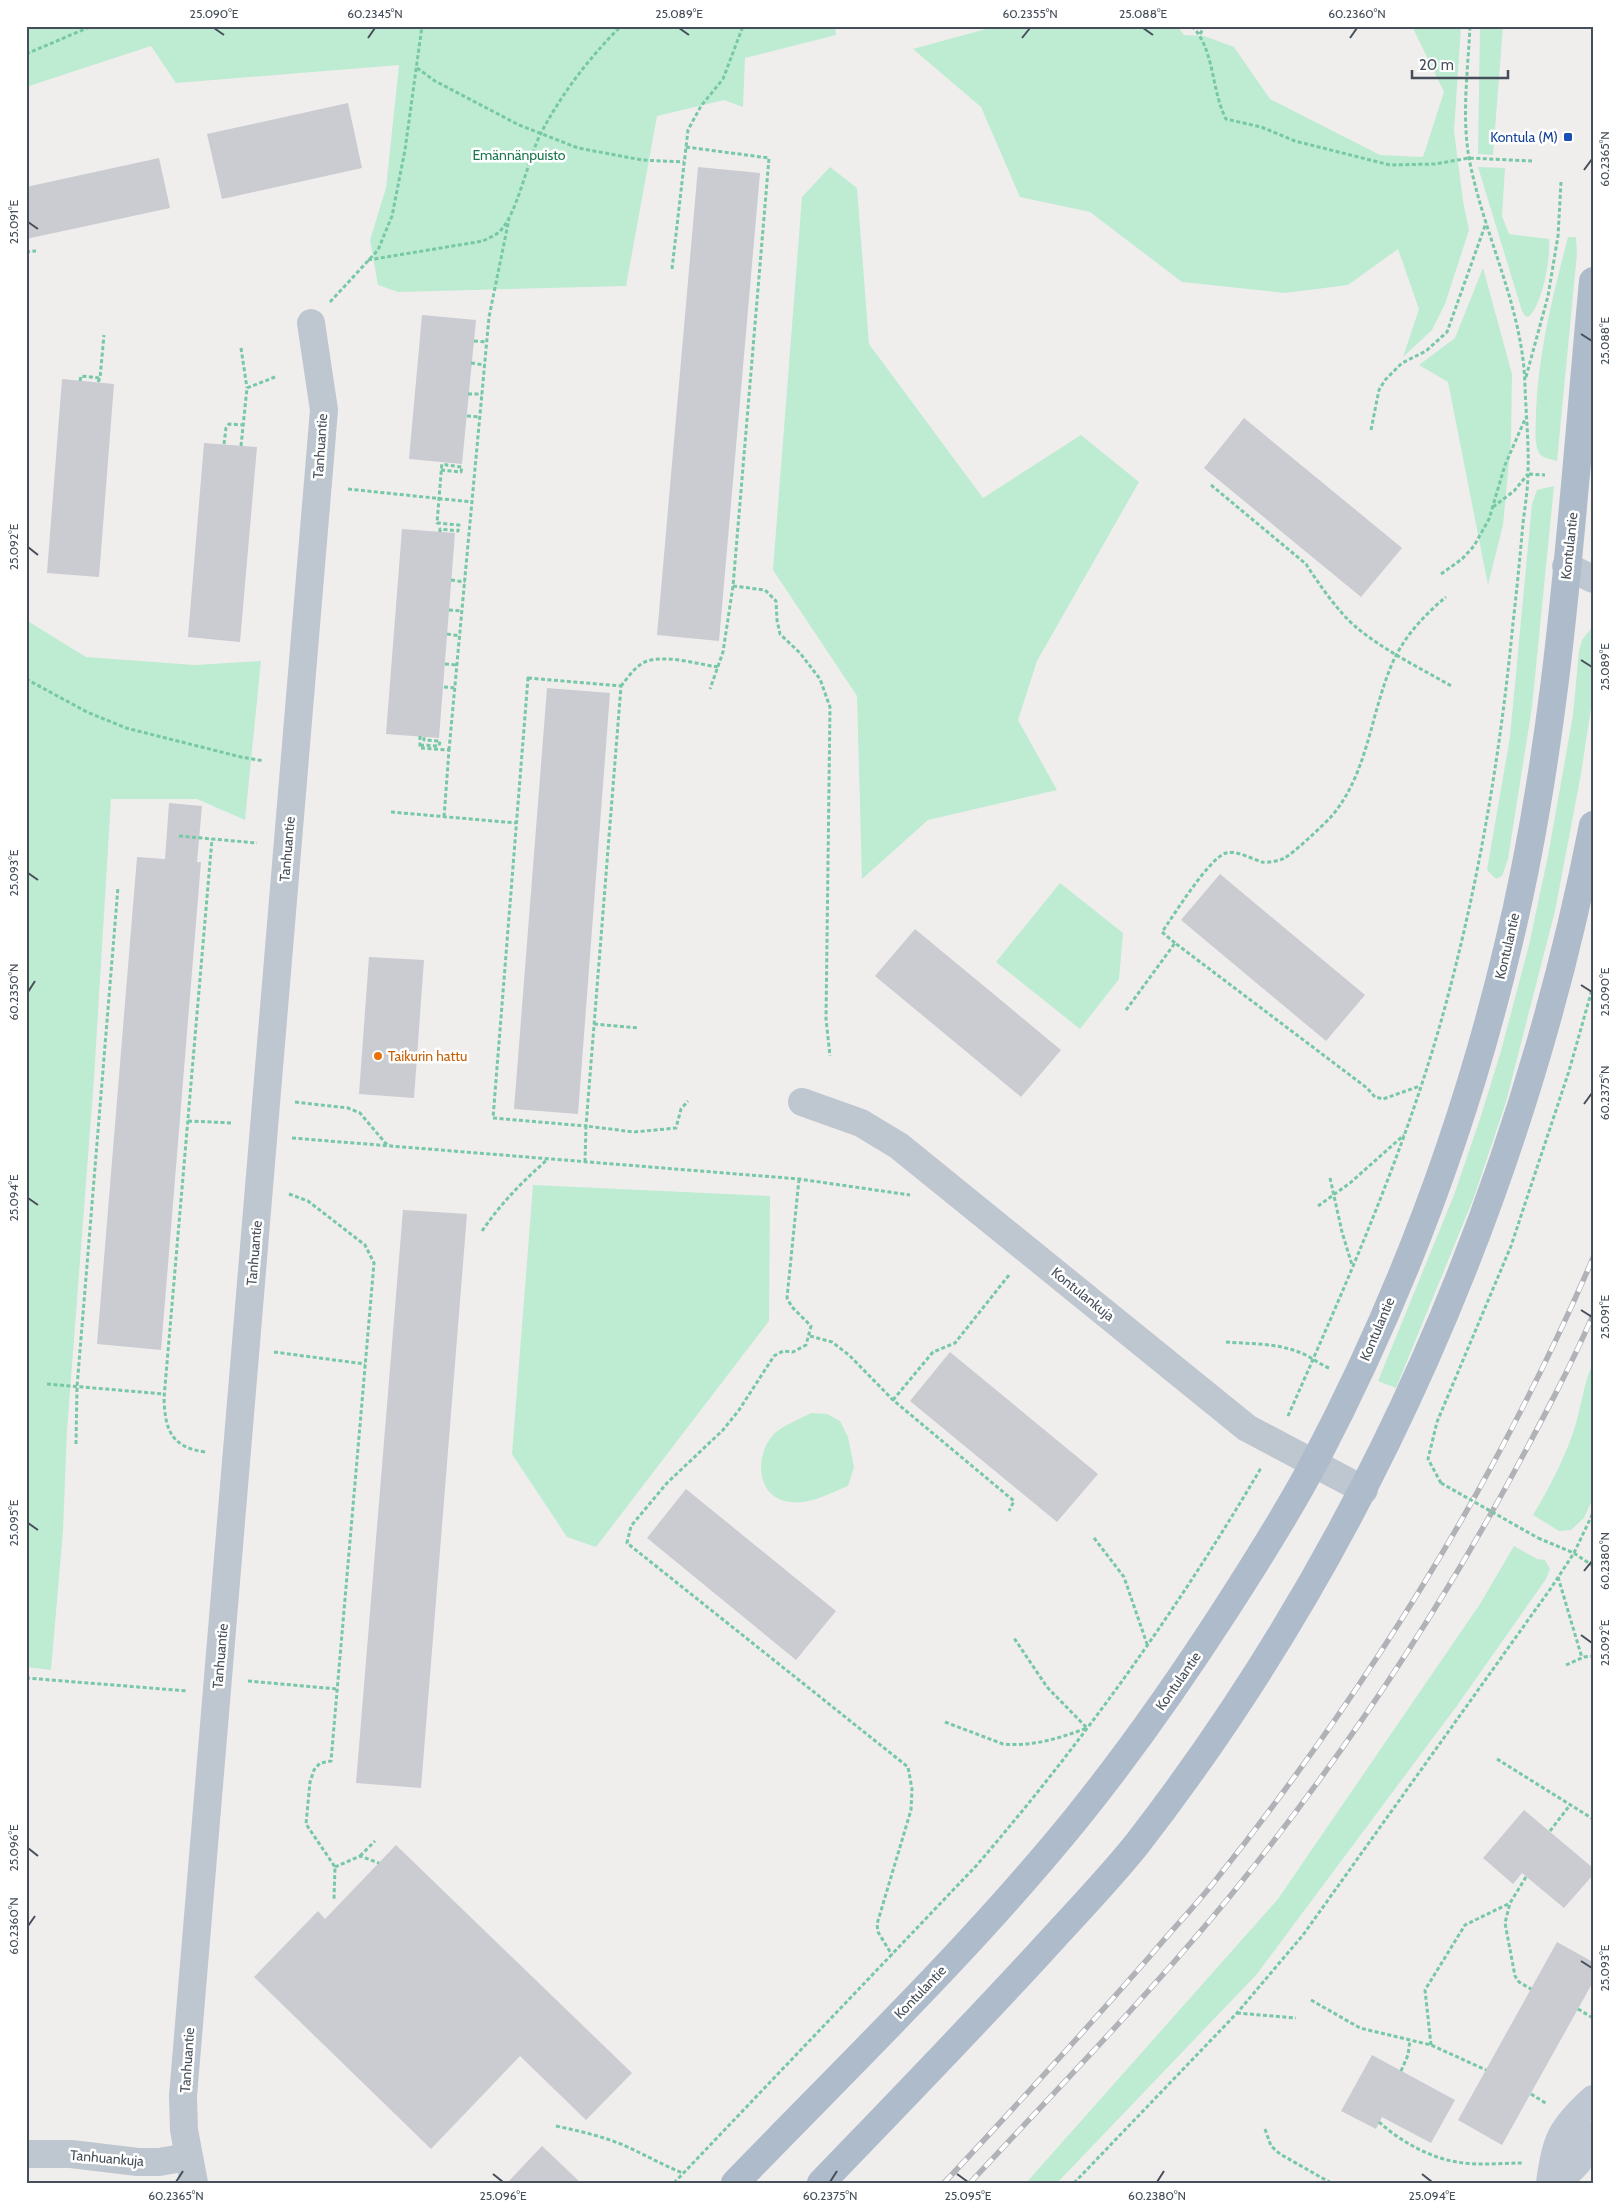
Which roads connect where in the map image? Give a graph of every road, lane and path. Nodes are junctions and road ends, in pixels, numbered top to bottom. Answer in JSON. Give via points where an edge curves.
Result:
{"nodes":[{"id":1,"x":92,"y":26,"type":"edge"},
{"id":2,"x":422,"y":26,"type":"edge"},
{"id":3,"x":621,"y":26,"type":"edge"},
{"id":4,"x":743,"y":26,"type":"edge"},
{"id":5,"x":1192,"y":26,"type":"edge"},
{"id":6,"x":1205,"y":26,"type":"edge"},
{"id":7,"x":1470,"y":26,"type":"edge"},
{"id":8,"x":1200,"y":34,"type":"junction"},
{"id":9,"x":26,"y":54,"type":"edge"},
{"id":10,"x":417,"y":68,"type":"junction"},
{"id":11,"x":540,"y":135,"type":"junction"},
{"id":12,"x":686,"y":147,"type":"junction"},
{"id":13,"x":1469,"y":158,"type":"junction"},
{"id":14,"x":1532,"y":161,"type":"dead end"},
{"id":15,"x":684,"y":162,"type":"junction"},
{"id":16,"x":1561,"y":182,"type":"dead end"},
{"id":17,"x":509,"y":219,"type":"junction"},
{"id":18,"x":1486,"y":223,"type":"junction"},
{"id":19,"x":36,"y":251,"type":"dead end"},
{"id":20,"x":26,"y":252,"type":"edge"},
{"id":21,"x":368,"y":260,"type":"junction"},
{"id":22,"x":672,"y":269,"type":"dead end"},
{"id":23,"x":1593,"y":281,"type":"edge"},
{"id":24,"x":311,"y":323,"type":"joint"},
{"id":25,"x":104,"y":335,"type":"dead end"},
{"id":26,"x":474,"y":340,"type":"dead end"},
{"id":27,"x":487,"y":342,"type":"junction"},
{"id":28,"x":241,"y":348,"type":"dead end"},
{"id":29,"x":471,"y":363,"type":"dead end"},
{"id":30,"x":485,"y":365,"type":"junction"},
{"id":31,"x":275,"y":377,"type":"dead end"},
{"id":32,"x":100,"y":378,"type":"junction"},
{"id":33,"x":1525,"y":380,"type":"junction"},
{"id":34,"x":80,"y":381,"type":"dead end"},
{"id":35,"x":98,"y":382,"type":"dead end"},
{"id":36,"x":246,"y":388,"type":"junction"},
{"id":37,"x":468,"y":394,"type":"dead end"},
{"id":38,"x":482,"y":394,"type":"junction"},
{"id":39,"x":466,"y":416,"type":"dead end"},
{"id":40,"x":480,"y":417,"type":"junction"},
{"id":41,"x":1526,"y":417,"type":"junction"},
{"id":42,"x":243,"y":425,"type":"junction"},
{"id":43,"x":1371,"y":430,"type":"dead end"},
{"id":44,"x":224,"y":444,"type":"dead end"},
{"id":45,"x":241,"y":446,"type":"dead end"},
{"id":46,"x":441,"y":470,"type":"junction"},
{"id":47,"x":1528,"y":474,"type":"junction"},
{"id":48,"x":1211,"y":485,"type":"dead end"},
{"id":49,"x":347,"y":489,"type":"dead end"},
{"id":50,"x":439,"y":499,"type":"junction"},
{"id":51,"x":472,"y":502,"type":"junction"},
{"id":52,"x":1492,"y":508,"type":"junction"},
{"id":53,"x":440,"y":532,"type":"dead end"},
{"id":54,"x":1593,"y":561,"type":"edge"},
{"id":55,"x":1566,"y":566,"type":"junction"},
{"id":56,"x":1441,"y":574,"type":"dead end"},
{"id":57,"x":1593,"y":579,"type":"edge"},
{"id":58,"x":452,"y":580,"type":"dead end"},
{"id":59,"x":465,"y":582,"type":"junction"},
{"id":60,"x":733,"y":586,"type":"junction"},
{"id":61,"x":1446,"y":597,"type":"dead end"},
{"id":62,"x":449,"y":610,"type":"dead end"},
{"id":63,"x":462,"y":611,"type":"junction"},
{"id":64,"x":447,"y":634,"type":"dead end"},
{"id":65,"x":460,"y":636,"type":"junction"},
{"id":66,"x":1397,"y":654,"type":"junction"},
{"id":67,"x":445,"y":664,"type":"dead end"},
{"id":68,"x":457,"y":665,"type":"junction"},
{"id":69,"x":718,"y":667,"type":"junction"},
{"id":70,"x":26,"y":679,"type":"edge"},
{"id":71,"x":621,"y":686,"type":"junction"},
{"id":72,"x":444,"y":687,"type":"dead end"},
{"id":73,"x":1453,"y":687,"type":"dead end"},
{"id":74,"x":455,"y":688,"type":"junction"},
{"id":75,"x":710,"y":689,"type":"dead end"},
{"id":76,"x":420,"y":744,"type":"junction"},
{"id":77,"x":449,"y":750,"type":"junction"},
{"id":78,"x":294,"y":766,"type":"junction"},
{"id":79,"x":391,"y":812,"type":"dead end"},
{"id":80,"x":444,"y":817,"type":"junction"},
{"id":81,"x":516,"y":824,"type":"junction"},
{"id":82,"x":1593,"y":825,"type":"edge"},
{"id":83,"x":179,"y":836,"type":"dead end"},
{"id":84,"x":212,"y":839,"type":"junction"},
{"id":85,"x":257,"y":843,"type":"dead end"},
{"id":86,"x":118,"y":887,"type":"dead end"},
{"id":87,"x":1175,"y":943,"type":"junction"},
{"id":88,"x":1126,"y":1010,"type":"dead end"},
{"id":89,"x":594,"y":1024,"type":"junction"},
{"id":90,"x":638,"y":1028,"type":"dead end"},
{"id":91,"x":830,"y":1056,"type":"dead end"},
{"id":92,"x":1420,"y":1086,"type":"junction"},
{"id":93,"x":294,"y":1102,"type":"dead end"},
{"id":94,"x":688,"y":1102,"type":"dead end"},
{"id":95,"x":802,"y":1102,"type":"dead end"},
{"id":96,"x":188,"y":1121,"type":"junction"},
{"id":97,"x":233,"y":1123,"type":"dead end"},
{"id":98,"x":586,"y":1126,"type":"junction"},
{"id":99,"x":1404,"y":1134,"type":"junction"},
{"id":100,"x":290,"y":1138,"type":"dead end"},
{"id":101,"x":387,"y":1146,"type":"junction"},
{"id":102,"x":549,"y":1159,"type":"junction"},
{"id":103,"x":585,"y":1162,"type":"junction"},
{"id":104,"x":799,"y":1178,"type":"junction"},
{"id":105,"x":1330,"y":1178,"type":"dead end"},
{"id":106,"x":286,"y":1193,"type":"dead end"},
{"id":107,"x":1332,"y":1195,"type":"junction"},
{"id":108,"x":920,"y":1196,"type":"dead end"},
{"id":109,"x":1318,"y":1206,"type":"dead end"},
{"id":110,"x":482,"y":1231,"type":"dead end"},
{"id":111,"x":1352,"y":1266,"type":"junction"},
{"id":112,"x":1014,"y":1269,"type":"dead end"},
{"id":113,"x":810,"y":1336,"type":"junction"},
{"id":114,"x":1226,"y":1342,"type":"dead end"},
{"id":115,"x":273,"y":1352,"type":"dead end"},
{"id":116,"x":1312,"y":1360,"type":"junction"},
{"id":117,"x":366,"y":1364,"type":"junction"},
{"id":118,"x":47,"y":1384,"type":"dead end"},
{"id":119,"x":77,"y":1387,"type":"junction"},
{"id":120,"x":164,"y":1394,"type":"junction"},
{"id":121,"x":893,"y":1400,"type":"junction"},
{"id":122,"x":1294,"y":1402,"type":"dead end"},
{"id":123,"x":76,"y":1444,"type":"dead end"},
{"id":124,"x":205,"y":1452,"type":"dead end"},
{"id":125,"x":1313,"y":1464,"type":"junction"},
{"id":126,"x":1258,"y":1472,"type":"dead end"},
{"id":127,"x":1441,"y":1483,"type":"dead end"},
{"id":128,"x":1364,"y":1490,"type":"junction"},
{"id":129,"x":1009,"y":1511,"type":"dead end"},
{"id":130,"x":1593,"y":1513,"type":"edge"},
{"id":131,"x":1094,"y":1538,"type":"dead end"},
{"id":132,"x":1574,"y":1553,"type":"junction"},
{"id":133,"x":1588,"y":1562,"type":"junction"},
{"id":134,"x":1593,"y":1562,"type":"edge"},
{"id":135,"x":1593,"y":1566,"type":"edge"},
{"id":136,"x":1558,"y":1578,"type":"junction"},
{"id":137,"x":1014,"y":1638,"type":"dead end"},
{"id":138,"x":1147,"y":1644,"type":"junction"},
{"id":139,"x":1593,"y":1656,"type":"edge"},
{"id":140,"x":1582,"y":1658,"type":"junction"},
{"id":141,"x":1566,"y":1665,"type":"dead end"},
{"id":142,"x":26,"y":1678,"type":"edge"},
{"id":143,"x":254,"y":1682,"type":"dead end"},
{"id":144,"x":337,"y":1689,"type":"junction"},
{"id":145,"x":217,"y":1695,"type":"junction"},
{"id":146,"x":945,"y":1722,"type":"dead end"},
{"id":147,"x":1087,"y":1728,"type":"junction"},
{"id":148,"x":1497,"y":1759,"type":"dead end"},
{"id":149,"x":1570,"y":1805,"type":"junction"},
{"id":150,"x":1593,"y":1819,"type":"edge"},
{"id":151,"x":1550,"y":1831,"type":"dead end"},
{"id":152,"x":375,"y":1841,"type":"dead end"},
{"id":153,"x":360,"y":1856,"type":"junction"},
{"id":154,"x":379,"y":1863,"type":"dead end"},
{"id":155,"x":335,"y":1867,"type":"junction"},
{"id":156,"x":1526,"y":1877,"type":"dead end"},
{"id":157,"x":334,"y":1899,"type":"dead end"},
{"id":158,"x":1510,"y":1903,"type":"junction"},
{"id":159,"x":892,"y":1955,"type":"junction"},
{"id":160,"x":1531,"y":1989,"type":"dead end"},
{"id":161,"x":1311,"y":2000,"type":"dead end"},
{"id":162,"x":1578,"y":2009,"type":"dead end"},
{"id":163,"x":1237,"y":2013,"type":"junction"},
{"id":164,"x":1296,"y":2018,"type":"dead end"},
{"id":165,"x":1593,"y":2018,"type":"edge"},
{"id":166,"x":1410,"y":2040,"type":"junction"},
{"id":167,"x":1431,"y":2045,"type":"junction"},
{"id":168,"x":1486,"y":2070,"type":"dead end"},
{"id":169,"x":1401,"y":2071,"type":"dead end"},
{"id":170,"x":1530,"y":2094,"type":"dead end"},
{"id":171,"x":1593,"y":2099,"type":"edge"},
{"id":172,"x":1554,"y":2108,"type":"dead end"},
{"id":173,"x":1379,"y":2122,"type":"dead end"},
{"id":174,"x":556,"y":2126,"type":"dead end"},
{"id":175,"x":1265,"y":2129,"type":"dead end"},
{"id":176,"x":1593,"y":2135,"type":"edge"},
{"id":177,"x":26,"y":2154,"type":"edge"},
{"id":178,"x":1527,"y":2163,"type":"dead end"},
{"id":179,"x":191,"y":2170,"type":"edge"},
{"id":180,"x":683,"y":2173,"type":"junction"},
{"id":181,"x":674,"y":2183,"type":"edge"},
{"id":182,"x":735,"y":2183,"type":"edge"},
{"id":183,"x":821,"y":2183,"type":"edge"},
{"id":184,"x":1074,"y":2183,"type":"edge"},
{"id":185,"x":1331,"y":2183,"type":"edge"},
{"id":186,"x":1550,"y":2183,"type":"edge"},
{"id":187,"x":1558,"y":2183,"type":"edge"}],
"edges":[{"from":1,"to":9,"type":"path"},
{"from":2,"to":10,"type":"path"},
{"from":3,"to":11,"type":"path","via":[[593,54],[562,96]]},
{"from":4,"to":12,"type":"path","via":[[723,79],[688,130]]},
{"from":5,"to":8,"type":"path"},
{"from":6,"to":8,"type":"path"},
{"from":7,"to":13,"type":"path"},
{"from":8,"to":13,"type":"path","via":[[1226,118],[1261,127],[1295,141],[1390,165],[1435,164]]},
{"from":10,"to":11,"type":"path","via":[[435,81]]},
{"from":10,"to":21,"type":"path","via":[[392,216],[378,250]]},
{"from":11,"to":15,"type":"path","via":[[578,148],[642,160]]},
{"from":11,"to":17,"type":"path"},
{"from":12,"to":15,"type":"path"},
{"from":12,"to":60,"type":"path","via":[[769,158]]},
{"from":13,"to":14,"type":"path"},
{"from":13,"to":18,"type":"path"},
{"from":15,"to":22,"type":"path"},
{"from":16,"to":33,"type":"path","via":[[1558,236],[1548,296]]},
{"from":17,"to":21,"type":"path","via":[[499,232],[483,241]]},
{"from":17,"to":27,"type":"path"},
{"from":18,"to":33,"type":"path","via":[[1517,319]]},
{"from":18,"to":43,"type":"path","via":[[1447,332],[1426,351],[1402,363],[1385,380],[1379,390]]},
{"from":19,"to":20,"type":"path"},
{"from":21,"to":24,"type":"path"},
{"from":23,"to":55,"type":"main road","name":"Kontulantie"},
{"from":24,"to":78,"type":"street","name":"Tanhuantie","via":[[324,410]]},
{"from":25,"to":32,"type":"path"},
{"from":26,"to":27,"type":"path"},
{"from":27,"to":30,"type":"path"},
{"from":28,"to":36,"type":"path"},
{"from":29,"to":30,"type":"path"},
{"from":30,"to":38,"type":"path"},
{"from":31,"to":36,"type":"path"},
{"from":32,"to":34,"type":"path","via":[[81,376]]},
{"from":32,"to":35,"type":"path"},
{"from":33,"to":41,"type":"path"},
{"from":36,"to":42,"type":"path"},
{"from":37,"to":38,"type":"path"},
{"from":38,"to":40,"type":"path"},
{"from":39,"to":40,"type":"path"},
{"from":40,"to":51,"type":"path"},
{"from":41,"to":47,"type":"path"},
{"from":41,"to":52,"type":"path","via":[[1505,465]]},
{"from":42,"to":44,"type":"path","via":[[229,424]]},
{"from":42,"to":45,"type":"path"},
{"from":46,"to":46,"type":"path","via":[[461,472],[462,467],[444,463]]},
{"from":46,"to":50,"type":"path"},
{"from":47,"to":52,"type":"path","via":[[1514,491]]},
{"from":47,"to":92,"type":"path","via":[[1492,798],[1449,995]]},
{"from":48,"to":66,"type":"path","via":[[1306,564],[1355,627]]},
{"from":49,"to":50,"type":"path"},
{"from":50,"to":51,"type":"path"},
{"from":50,"to":53,"type":"path","via":[[437,524],[459,525],[458,530],[440,529]]},
{"from":51,"to":59,"type":"path"},
{"from":52,"to":56,"type":"path","via":[[1474,546]]},
{"from":54,"to":55,"type":"street"},
{"from":55,"to":57,"type":"street"},
{"from":55,"to":125,"type":"main road","name":"Kontulantie","via":[[1557,674],[1531,836],[1508,945],[1482,1043],[1415,1241],[1355,1380]]},
{"from":58,"to":59,"type":"path"},
{"from":59,"to":63,"type":"path"},
{"from":60,"to":69,"type":"path","via":[[724,652]]},
{"from":60,"to":91,"type":"path","via":[[765,590],[776,601],[780,634],[820,679],[830,707],[826,1019]]},
{"from":61,"to":66,"type":"path","via":[[1424,617]]},
{"from":62,"to":63,"type":"path"},
{"from":63,"to":65,"type":"path"},
{"from":64,"to":65,"type":"path"},
{"from":65,"to":68,"type":"path"},
{"from":66,"to":73,"type":"path"},
{"from":66,"to":87,"type":"path","via":[[1353,783],[1330,817],[1284,858],[1264,862],[1242,854],[1226,853],[1212,861],[1162,932]]},
{"from":67,"to":68,"type":"path"},
{"from":68,"to":74,"type":"path"},
{"from":69,"to":71,"type":"path","via":[[650,660],[636,668]]},
{"from":69,"to":75,"type":"path"},
{"from":70,"to":78,"type":"path","via":[[87,712],[126,728],[241,757]]},
{"from":71,"to":81,"type":"path","via":[[528,678]]},
{"from":71,"to":89,"type":"path"},
{"from":72,"to":74,"type":"path"},
{"from":74,"to":77,"type":"path"},
{"from":76,"to":76,"type":"path","via":[[440,746],[440,741],[422,737]]},
{"from":76,"to":77,"type":"path","via":[[420,748]]},
{"from":77,"to":80,"type":"path"},
{"from":78,"to":145,"type":"street","name":"Tanhuantie"},
{"from":79,"to":80,"type":"path"},
{"from":80,"to":81,"type":"path"},
{"from":81,"to":98,"type":"path","via":[[493,1118]]},
{"from":82,"to":128,"type":"main road","via":[[1540,1045],[1508,1148],[1466,1260],[1404,1406]]},
{"from":83,"to":84,"type":"path"},
{"from":84,"to":85,"type":"path"},
{"from":84,"to":96,"type":"path"},
{"from":86,"to":119,"type":"path"},
{"from":87,"to":88,"type":"path"},
{"from":87,"to":92,"type":"path","via":[[1367,1088],[1374,1097],[1383,1099]]},
{"from":89,"to":90,"type":"path"},
{"from":89,"to":98,"type":"path"},
{"from":92,"to":99,"type":"path"},
{"from":93,"to":101,"type":"path","via":[[348,1108],[360,1113]]},
{"from":94,"to":98,"type":"path","via":[[681,1109],[676,1128],[634,1132]]},
{"from":95,"to":125,"type":"street","name":"Kontulankuja","via":[[861,1122],[899,1146],[1247,1428]]},
{"from":96,"to":97,"type":"path"},
{"from":96,"to":120,"type":"path"},
{"from":98,"to":103,"type":"path"},
{"from":99,"to":107,"type":"path"},
{"from":99,"to":111,"type":"path"},
{"from":100,"to":101,"type":"path"},
{"from":101,"to":102,"type":"path"},
{"from":102,"to":103,"type":"path"},
{"from":102,"to":110,"type":"path","via":[[520,1184]]},
{"from":103,"to":104,"type":"path"},
{"from":104,"to":108,"type":"path"},
{"from":104,"to":113,"type":"path","via":[[787,1298],[811,1326]]},
{"from":105,"to":107,"type":"path"},
{"from":106,"to":117,"type":"path","via":[[308,1201],[365,1245],[374,1263]]},
{"from":107,"to":109,"type":"path"},
{"from":107,"to":111,"type":"path"},
{"from":111,"to":116,"type":"path"},
{"from":112,"to":121,"type":"path","via":[[956,1343],[933,1352]]},
{"from":113,"to":121,"type":"path","via":[[832,1342],[850,1354]]},
{"from":113,"to":159,"type":"path","via":[[806,1345],[774,1356],[723,1430],[667,1483],[631,1526],[627,1543],[908,1766],[911,1810],[877,1924],[878,1932]]},
{"from":114,"to":116,"type":"path","via":[[1289,1349],[1304,1353]]},
{"from":115,"to":117,"type":"path"},
{"from":116,"to":122,"type":"path"},
{"from":117,"to":144,"type":"path"},
{"from":118,"to":119,"type":"path"},
{"from":119,"to":120,"type":"path"},
{"from":119,"to":123,"type":"path"},
{"from":120,"to":124,"type":"path","via":[[164,1416],[173,1438],[187,1448]]},
{"from":121,"to":129,"type":"path","via":[[1014,1501]]},
{"from":125,"to":128,"type":"street","name":"Kontulankuja"},
{"from":125,"to":182,"type":"main road","name":"Kontulantie","via":[[1255,1564],[1187,1669],[1076,1819],[956,1955]]},
{"from":126,"to":138,"type":"path","via":[[1213,1548]]},
{"from":127,"to":132,"type":"path","bridge":true,"via":[[1538,1538]]},
{"from":128,"to":183,"type":"main road","via":[[1300,1606],[1243,1696],[1134,1847],[1005,1991]]},
{"from":130,"to":132,"type":"path"},
{"from":131,"to":138,"type":"path","via":[[1124,1577]]},
{"from":132,"to":133,"type":"path"},
{"from":132,"to":136,"type":"path"},
{"from":133,"to":134,"type":"path"},
{"from":133,"to":135,"type":"path"},
{"from":136,"to":140,"type":"path"},
{"from":136,"to":163,"type":"path","via":[[1303,1935]]},
{"from":137,"to":147,"type":"path","via":[[1047,1687]]},
{"from":138,"to":147,"type":"path"},
{"from":139,"to":140,"type":"path"},
{"from":140,"to":141,"type":"path"},
{"from":142,"to":145,"type":"path"},
{"from":143,"to":144,"type":"path"},
{"from":144,"to":155,"type":"path","via":[[331,1761],[320,1763],[314,1770],[306,1824]]},
{"from":145,"to":179,"type":"street","name":"Tanhuantie","via":[[183,2096],[184,2130]]},
{"from":146,"to":147,"type":"path","via":[[1013,1745],[1053,1740]]},
{"from":147,"to":159,"type":"path","via":[[982,1859]]},
{"from":148,"to":149,"type":"path"},
{"from":149,"to":150,"type":"path"},
{"from":149,"to":151,"type":"path"},
{"from":152,"to":153,"type":"path"},
{"from":153,"to":154,"type":"path"},
{"from":153,"to":155,"type":"path"},
{"from":155,"to":157,"type":"path"},
{"from":156,"to":158,"type":"path"},
{"from":158,"to":160,"type":"path","via":[[1505,1923],[1514,1976]]},
{"from":158,"to":167,"type":"path","via":[[1465,1925],[1425,1990]]},
{"from":159,"to":180,"type":"path"},
{"from":161,"to":166,"type":"path","via":[[1360,2028]]},
{"from":162,"to":165,"type":"path"},
{"from":163,"to":164,"type":"path"},
{"from":163,"to":184,"type":"path"},
{"from":166,"to":167,"type":"path"},
{"from":166,"to":169,"type":"path"},
{"from":167,"to":168,"type":"path"},
{"from":170,"to":172,"type":"path"},
{"from":171,"to":186,"type":"street","via":[[1570,2119],[1554,2150]]},
{"from":173,"to":178,"type":"path","via":[[1432,2155],[1458,2163]]},
{"from":174,"to":180,"type":"path","via":[[592,2134]]},
{"from":175,"to":185,"type":"path","via":[[1271,2146],[1280,2154]]},
{"from":176,"to":187,"type":"street","via":[[1578,2162]]},
{"from":177,"to":179,"type":"street","name":"Tanhuankuja","via":[[71,2154],[159,2162]]},
{"from":180,"to":181,"type":"path"}]}
